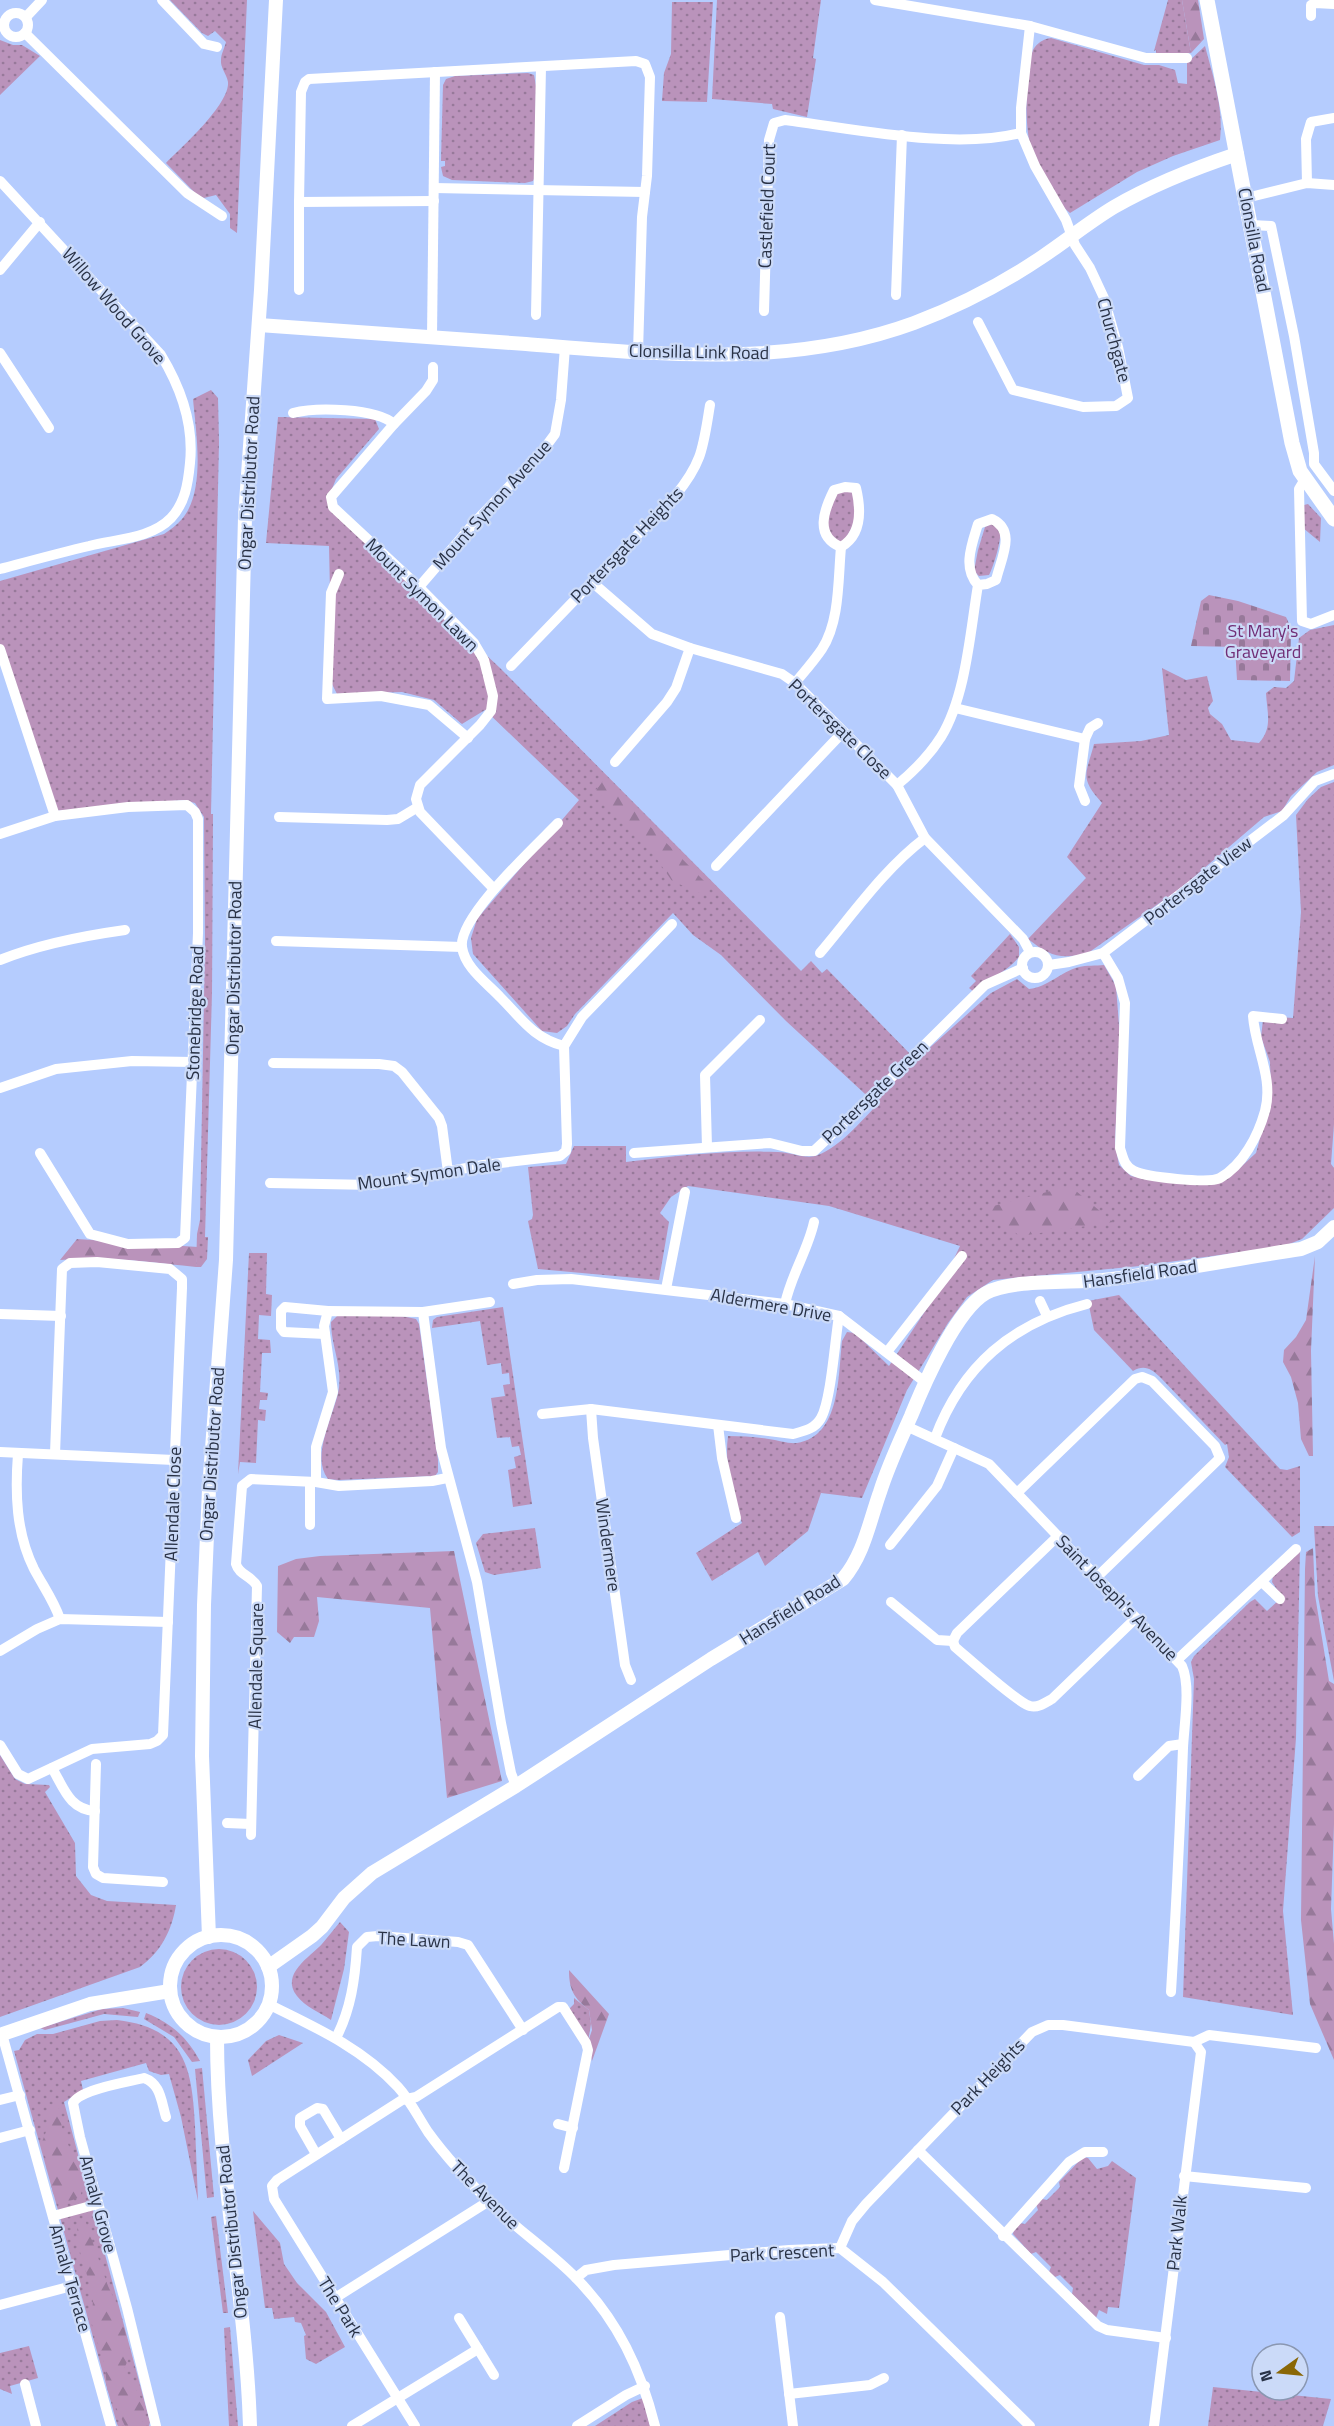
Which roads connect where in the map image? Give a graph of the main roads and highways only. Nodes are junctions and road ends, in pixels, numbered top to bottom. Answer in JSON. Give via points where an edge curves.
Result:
{"nodes":[{"id":1,"x":1207,"y":0,"type":"edge"},
{"id":2,"x":1334,"y":519,"type":"edge"}],
"edges":[{"from":1,"to":2,"type":"main road","name":"Clonsilla Road","via":[[1292,442]]}]}
